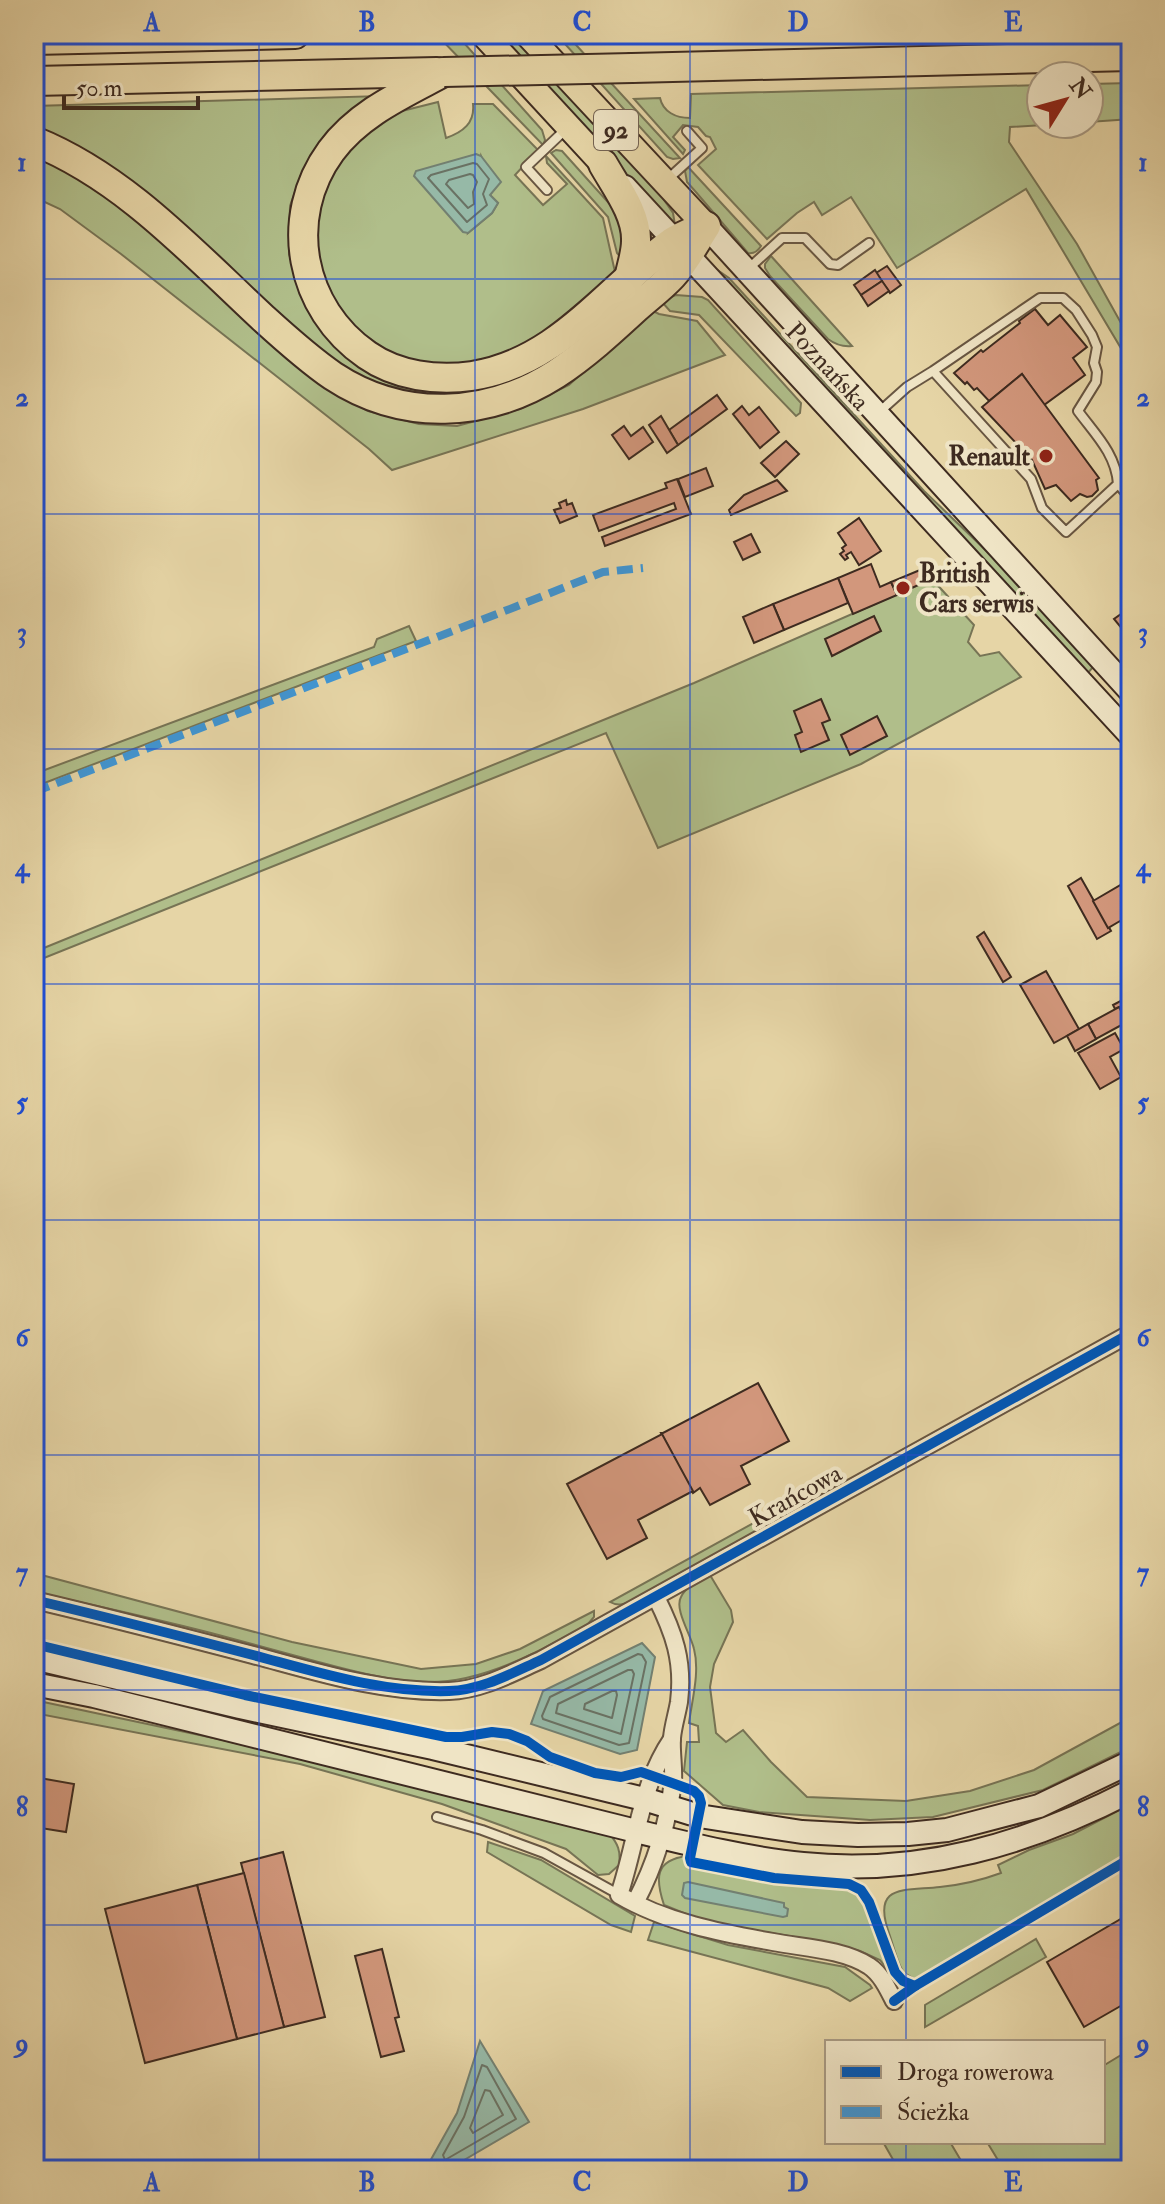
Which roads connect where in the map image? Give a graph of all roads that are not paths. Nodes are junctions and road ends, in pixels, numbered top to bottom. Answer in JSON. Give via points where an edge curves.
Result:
{"nodes":[{"id":1,"x":295,"y":34,"type":"edge"},
{"id":2,"x":483,"y":34,"type":"edge"},
{"id":3,"x":527,"y":34,"type":"edge"},
{"id":4,"x":34,"y":40,"type":"edge"},
{"id":5,"x":1131,"y":56,"type":"edge"},
{"id":6,"x":444,"y":72,"type":"junction"},
{"id":7,"x":34,"y":81,"type":"edge"},
{"id":8,"x":569,"y":127,"type":"junction"},
{"id":9,"x":687,"y":131,"type":"dead end"},
{"id":10,"x":34,"y":141,"type":"edge"},
{"id":11,"x":603,"y":164,"type":"junction"},
{"id":12,"x":664,"y":182,"type":"junction"},
{"id":13,"x":547,"y":190,"type":"dead end"},
{"id":14,"x":706,"y":226,"type":"junction"},
{"id":15,"x":869,"y":243,"type":"dead end"},
{"id":16,"x":681,"y":248,"type":"junction"},
{"id":17,"x":747,"y":270,"type":"junction"},
{"id":18,"x":629,"y":279,"type":"junction"},
{"id":19,"x":933,"y":371,"type":"junction"},
{"id":20,"x":877,"y":413,"type":"junction"},
{"id":21,"x":1118,"y":484,"type":"junction"},
{"id":22,"x":1131,"y":499,"type":"edge"},
{"id":23,"x":1131,"y":692,"type":"edge"},
{"id":24,"x":1131,"y":736,"type":"edge"},
{"id":25,"x":1131,"y":1333,"type":"edge"},
{"id":26,"x":656,"y":1597,"type":"junction"},
{"id":27,"x":34,"y":1600,"type":"edge"},
{"id":28,"x":34,"y":1658,"type":"edge"},
{"id":29,"x":34,"y":1684,"type":"edge"},
{"id":30,"x":672,"y":1739,"type":"junction"},
{"id":31,"x":1131,"y":1762,"type":"edge"},
{"id":32,"x":1131,"y":1791,"type":"edge"},
{"id":33,"x":644,"y":1799,"type":"junction"},
{"id":34,"x":668,"y":1807,"type":"junction"},
{"id":35,"x":437,"y":1817,"type":"dead end"},
{"id":36,"x":636,"y":1831,"type":"junction"},
{"id":37,"x":661,"y":1837,"type":"junction"},
{"id":38,"x":619,"y":1895,"type":"junction"},
{"id":39,"x":635,"y":1903,"type":"junction"},
{"id":40,"x":894,"y":2001,"type":"dead end"}],
"edges":[{"from":1,"to":4,"type":"highway"},
{"from":2,"to":8,"type":"main road","name":"Poznańska","number":"92"},
{"from":3,"to":12,"type":"main road","name":"Poznańska","number":"92"},
{"from":5,"to":6,"type":"highway","bridge":true},
{"from":6,"to":7,"type":"highway"},
{"from":6,"to":18,"type":"highway","via":[[379,107],[345,134],[306,199],[302,236],[307,268],[318,299],[343,335],[369,357],[401,371],[434,378],[475,376],[518,363],[552,344]]},
{"from":8,"to":11,"type":"main road","name":"Poznańska","number":"92"},
{"from":8,"to":13,"type":"lane","via":[[526,167]]},
{"from":9,"to":12,"type":"lane","via":[[702,148]]},
{"from":10,"to":16,"type":"highway","via":[[85,166],[128,197],[333,377],[387,402],[421,409],[453,410],[494,402],[544,381],[596,344],[671,278]]},
{"from":11,"to":16,"type":"street","name":"Poznańska"},
{"from":11,"to":18,"type":"highway","via":[[636,231]]},
{"from":12,"to":14,"type":"main road","name":"Poznańska","number":"92"},
{"from":14,"to":16,"type":"highway"},
{"from":14,"to":17,"type":"street","name":"Poznańska"},
{"from":15,"to":17,"type":"lane","via":[[838,265],[830,264],[805,238],[782,238]]},
{"from":16,"to":18,"type":"highway"},
{"from":16,"to":24,"type":"street","name":"Poznańska"},
{"from":17,"to":20,"type":"street","name":"Poznańska"},
{"from":19,"to":20,"type":"lane"},
{"from":19,"to":21,"type":"lane","via":[[1031,479],[1042,508],[1066,532]]},
{"from":19,"to":21,"type":"lane","via":[[1040,298],[1063,298],[1097,347],[1096,382],[1078,411],[1111,455]]},
{"from":20,"to":23,"type":"street","name":"Poznańska"},
{"from":21,"to":22,"type":"lane"},
{"from":25,"to":26,"type":"street","name":"Krańcowa"},
{"from":26,"to":27,"type":"street","name":"Krańcowa","via":[[541,1660],[477,1687],[452,1691],[395,1690],[342,1679]]},
{"from":26,"to":30,"type":"street","via":[[681,1663]]},
{"from":28,"to":33,"type":"street"},
{"from":29,"to":36,"type":"street"},
{"from":30,"to":33,"type":"street"},
{"from":30,"to":34,"type":"street"},
{"from":31,"to":34,"type":"street","via":[[1039,1806],[921,1833],[802,1832]]},
{"from":32,"to":37,"type":"street","via":[[1053,1828],[971,1853],[907,1865],[802,1864]]},
{"from":33,"to":34,"type":"street"},
{"from":33,"to":36,"type":"street"},
{"from":34,"to":37,"type":"street"},
{"from":35,"to":38,"type":"lane","via":[[544,1853]]},
{"from":36,"to":37,"type":"street"},
{"from":36,"to":38,"type":"street"},
{"from":37,"to":39,"type":"street"},
{"from":38,"to":39,"type":"street"},
{"from":39,"to":40,"type":"street","via":[[733,1935],[853,1958],[872,1968]]}]}
